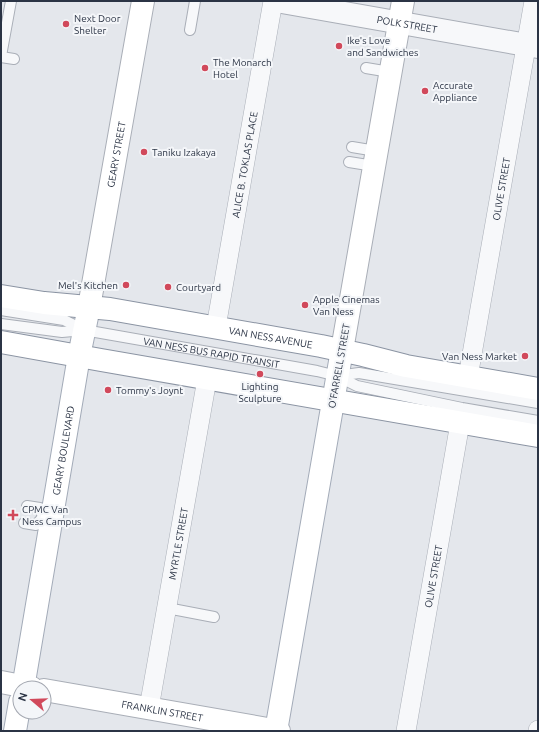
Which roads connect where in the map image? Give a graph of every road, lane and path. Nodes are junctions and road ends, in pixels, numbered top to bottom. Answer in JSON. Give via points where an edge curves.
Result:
{"nodes":[{"id":1,"x":11,"y":1,"type":"edge"},
{"id":2,"x":143,"y":1,"type":"edge"},
{"id":3,"x":195,"y":1,"type":"edge"},
{"id":4,"x":273,"y":1,"type":"edge"},
{"id":5,"x":276,"y":1,"type":"edge"},
{"id":6,"x":403,"y":1,"type":"edge"},
{"id":7,"x":534,"y":1,"type":"edge"},
{"id":8,"x":399,"y":22,"type":"junction"},
{"id":9,"x":190,"y":30,"type":"dead end"},
{"id":10,"x":532,"y":46,"type":"edge"},
{"id":11,"x":1,"y":56,"type":"edge"},
{"id":12,"x":14,"y":59,"type":"dead end"},
{"id":13,"x":366,"y":68,"type":"dead end"},
{"id":14,"x":390,"y":72,"type":"junction"},
{"id":15,"x":352,"y":147,"type":"dead end"},
{"id":16,"x":375,"y":159,"type":"junction"},
{"id":17,"x":349,"y":162,"type":"dead end"},
{"id":18,"x":1,"y":296,"type":"edge"},
{"id":19,"x":89,"y":307,"type":"junction"},
{"id":20,"x":1,"y":310,"type":"edge"},
{"id":21,"x":1,"y":324,"type":"edge"},
{"id":22,"x":216,"y":327,"type":"junction"},
{"id":23,"x":84,"y":330,"type":"junction"},
{"id":24,"x":1,"y":342,"type":"edge"},
{"id":25,"x":342,"y":350,"type":"junction"},
{"id":26,"x":79,"y":356,"type":"junction"},
{"id":27,"x":337,"y":376,"type":"junction"},
{"id":28,"x":468,"y":377,"type":"junction"},
{"id":29,"x":207,"y":379,"type":"junction"},
{"id":30,"x":538,"y":389,"type":"edge"},
{"id":31,"x":333,"y":400,"type":"junction"},
{"id":32,"x":538,"y":403,"type":"edge"},
{"id":33,"x":538,"y":421,"type":"edge"},
{"id":34,"x":460,"y":422,"type":"junction"},
{"id":35,"x":538,"y":436,"type":"edge"},
{"id":36,"x":27,"y":506,"type":"dead end"},
{"id":37,"x":47,"y":518,"type":"junction"},
{"id":38,"x":24,"y":523,"type":"dead end"},
{"id":39,"x":167,"y":608,"type":"junction"},
{"id":40,"x":214,"y":617,"type":"dead end"},
{"id":41,"x":25,"y":680,"type":"edge"},
{"id":42,"x":1,"y":682,"type":"edge"},
{"id":43,"x":12,"y":686,"type":"edge"},
{"id":44,"x":52,"y":691,"type":"edge"},
{"id":45,"x":149,"y":708,"type":"junction"},
{"id":46,"x":17,"y":720,"type":"edge"},
{"id":47,"x":15,"y":731,"type":"edge"},
{"id":48,"x":278,"y":731,"type":"edge"},
{"id":49,"x":406,"y":731,"type":"edge"}],
"edges":[{"from":1,"to":11,"type":"lane"},
{"from":2,"to":19,"type":"main road","name":"GEARY STREET"},
{"from":3,"to":9,"type":"lane"},
{"from":4,"to":22,"type":"street","name":"ALICE B. TOKLAS PLACE"},
{"from":5,"to":8,"type":"street","name":"POLK STREET"},
{"from":6,"to":8,"type":"main road","name":"O'FARRELL STREET"},
{"from":7,"to":10,"type":"street","name":"OLIVE STREET"},
{"from":8,"to":10,"type":"street","name":"POLK STREET"},
{"from":8,"to":14,"type":"main road","name":"O'FARRELL STREET"},
{"from":10,"to":28,"type":"street","name":"OLIVE STREET"},
{"from":11,"to":12,"type":"lane"},
{"from":13,"to":14,"type":"lane"},
{"from":14,"to":16,"type":"main road","name":"O'FARRELL STREET"},
{"from":15,"to":16,"type":"lane"},
{"from":16,"to":17,"type":"lane"},
{"from":16,"to":25,"type":"main road","name":"O'FARRELL STREET"},
{"from":18,"to":19,"type":"main road","name":"VAN NESS AVENUE"},
{"from":19,"to":22,"type":"main road","name":"VAN NESS AVENUE"},
{"from":19,"to":23,"type":"main road","name":"GEARY BOULEVARD"},
{"from":20,"to":23,"type":"lane","name":"VAN NESS BUS RAPID TRANSIT","via":[[64,320]]},
{"from":21,"to":23,"type":"lane","name":"VAN NESS BUS RAPID TRANSIT","via":[[62,332]]},
{"from":22,"to":25,"type":"main road","name":"VAN NESS AVENUE"},
{"from":23,"to":26,"type":"main road","name":"GEARY BOULEVARD"},
{"from":23,"to":27,"type":"lane","name":"VAN NESS BUS RAPID TRANSIT"},
{"from":24,"to":26,"type":"main road"},
{"from":25,"to":27,"type":"main road","name":"O'FARRELL STREET"},
{"from":25,"to":28,"type":"main road","name":"VAN NESS AVENUE","via":[[406,366]]},
{"from":26,"to":29,"type":"main road"},
{"from":26,"to":37,"type":"main road","name":"GEARY BOULEVARD"},
{"from":27,"to":31,"type":"main road","name":"O'FARRELL STREET"},
{"from":27,"to":32,"type":"lane","name":"VAN NESS BUS RAPID TRANSIT","via":[[359,373]]},
{"from":27,"to":33,"type":"lane","name":"VAN NESS BUS RAPID TRANSIT","via":[[357,386]]},
{"from":28,"to":30,"type":"main road","name":"VAN NESS AVENUE"},
{"from":29,"to":31,"type":"main road"},
{"from":29,"to":39,"type":"street","name":"MYRTLE STREET"},
{"from":31,"to":34,"type":"main road"},
{"from":31,"to":48,"type":"main road","name":"O'FARRELL STREET"},
{"from":34,"to":35,"type":"main road"},
{"from":34,"to":49,"type":"street","name":"OLIVE STREET"},
{"from":36,"to":37,"type":"lane","via":[[40,508]]},
{"from":37,"to":38,"type":"lane","via":[[36,525]]},
{"from":37,"to":41,"type":"main road","name":"GEARY BOULEVARD"},
{"from":39,"to":40,"type":"lane"},
{"from":39,"to":45,"type":"street","name":"MYRTLE STREET"},
{"from":42,"to":43,"type":"main road"},
{"from":44,"to":45,"type":"main road","name":"FRANKLIN STREET"},
{"from":45,"to":48,"type":"main road","name":"FRANKLIN STREET"},
{"from":46,"to":47,"type":"main road","name":"GEARY BOULEVARD"}]}
